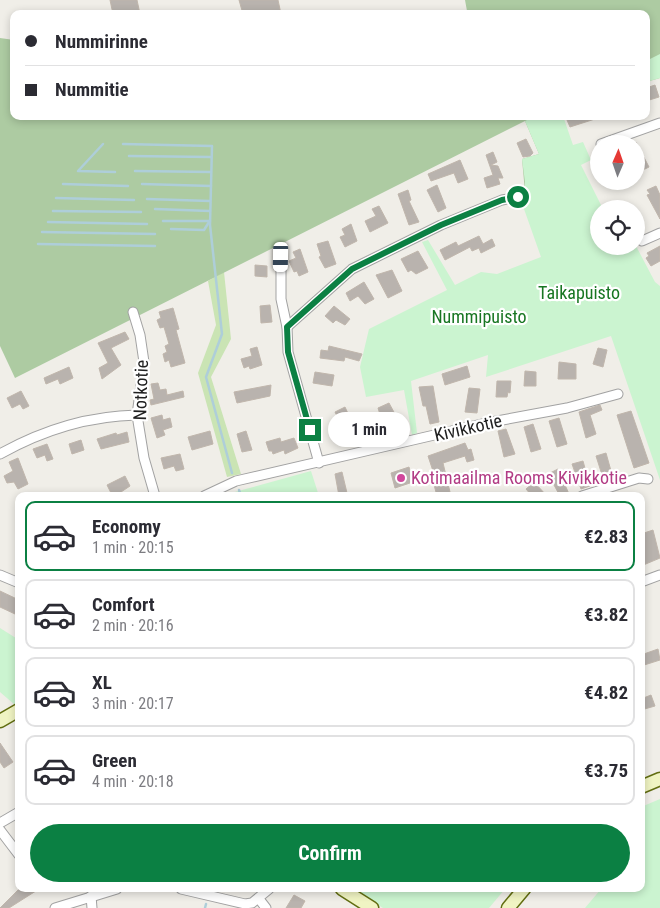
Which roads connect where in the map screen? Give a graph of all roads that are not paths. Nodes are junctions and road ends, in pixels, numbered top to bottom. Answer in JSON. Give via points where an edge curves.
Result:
{"nodes":[{"id":1,"x":660,"y":123,"type":"edge"},
{"id":2,"x":626,"y":135,"type":"edge"},
{"id":3,"x":518,"y":197,"type":"dead end"},
{"id":4,"x":660,"y":233,"type":"edge"},
{"id":5,"x":645,"y":240,"type":"edge"},
{"id":6,"x":281,"y":251,"type":"dead end"},
{"id":7,"x":134,"y":312,"type":"dead end"},
{"id":8,"x":287,"y":327,"type":"junction"},
{"id":9,"x":618,"y":394,"type":"dead end"},
{"id":10,"x":137,"y":415,"type":"junction"},
{"id":11,"x":0,"y":454,"type":"edge"},
{"id":12,"x":318,"y":463,"type":"junction"},
{"id":13,"x":648,"y":480,"type":"dead end"},
{"id":14,"x":154,"y":492,"type":"edge"},
{"id":15,"x":213,"y":492,"type":"edge"},
{"id":16,"x":595,"y":492,"type":"edge"},
{"id":17,"x":0,"y":575,"type":"edge"},
{"id":18,"x":660,"y":575,"type":"edge"},
{"id":19,"x":645,"y":581,"type":"edge"},
{"id":20,"x":15,"y":582,"type":"edge"},
{"id":21,"x":15,"y":712,"type":"edge"},
{"id":22,"x":0,"y":721,"type":"edge"},
{"id":23,"x":660,"y":779,"type":"edge"},
{"id":24,"x":645,"y":785,"type":"edge"},
{"id":25,"x":15,"y":814,"type":"edge"},
{"id":26,"x":0,"y":823,"type":"edge"},
{"id":27,"x":0,"y":830,"type":"edge"},
{"id":28,"x":15,"y":850,"type":"edge"},
{"id":29,"x":106,"y":892,"type":"edge"},
{"id":30,"x":192,"y":892,"type":"edge"},
{"id":31,"x":266,"y":892,"type":"edge"},
{"id":32,"x":347,"y":892,"type":"edge"},
{"id":33,"x":521,"y":892,"type":"edge"},
{"id":34,"x":91,"y":896,"type":"junction"},
{"id":35,"x":259,"y":899,"type":"junction"},
{"id":36,"x":55,"y":908,"type":"edge"},
{"id":37,"x":92,"y":908,"type":"edge"},
{"id":38,"x":266,"y":908,"type":"edge"},
{"id":39,"x":372,"y":908,"type":"edge"},
{"id":40,"x":508,"y":908,"type":"edge"}],
"edges":[{"from":1,"to":2,"type":"street"},
{"from":3,"to":8,"type":"street","via":[[502,200],[441,225],[352,269]]},
{"from":4,"to":5,"type":"street"},
{"from":6,"to":8,"type":"street","via":[[281,300]]},
{"from":7,"to":10,"type":"street","name":"Notkotie","via":[[144,362]]},
{"from":8,"to":12,"type":"street","via":[[288,352]]},
{"from":9,"to":12,"type":"street","name":"Kivikkotie"},
{"from":10,"to":11,"type":"street","via":[[86,420],[56,428]]},
{"from":10,"to":14,"type":"street","name":"Notkotie"},
{"from":12,"to":15,"type":"street","name":"Kivikkotie","via":[[236,482]]},
{"from":13,"to":16,"type":"street","via":[[639,478]]},
{"from":17,"to":20,"type":"street"},
{"from":18,"to":19,"type":"street"},
{"from":21,"to":22,"type":"street"},
{"from":23,"to":24,"type":"street"},
{"from":25,"to":26,"type":"street"},
{"from":27,"to":28,"type":"street"},
{"from":29,"to":34,"type":"street"},
{"from":30,"to":35,"type":"street","via":[[238,904]]},
{"from":31,"to":35,"type":"street"},
{"from":32,"to":39,"type":"street"},
{"from":33,"to":40,"type":"street"},
{"from":34,"to":36,"type":"street"},
{"from":34,"to":37,"type":"street"},
{"from":35,"to":38,"type":"street"}]}
